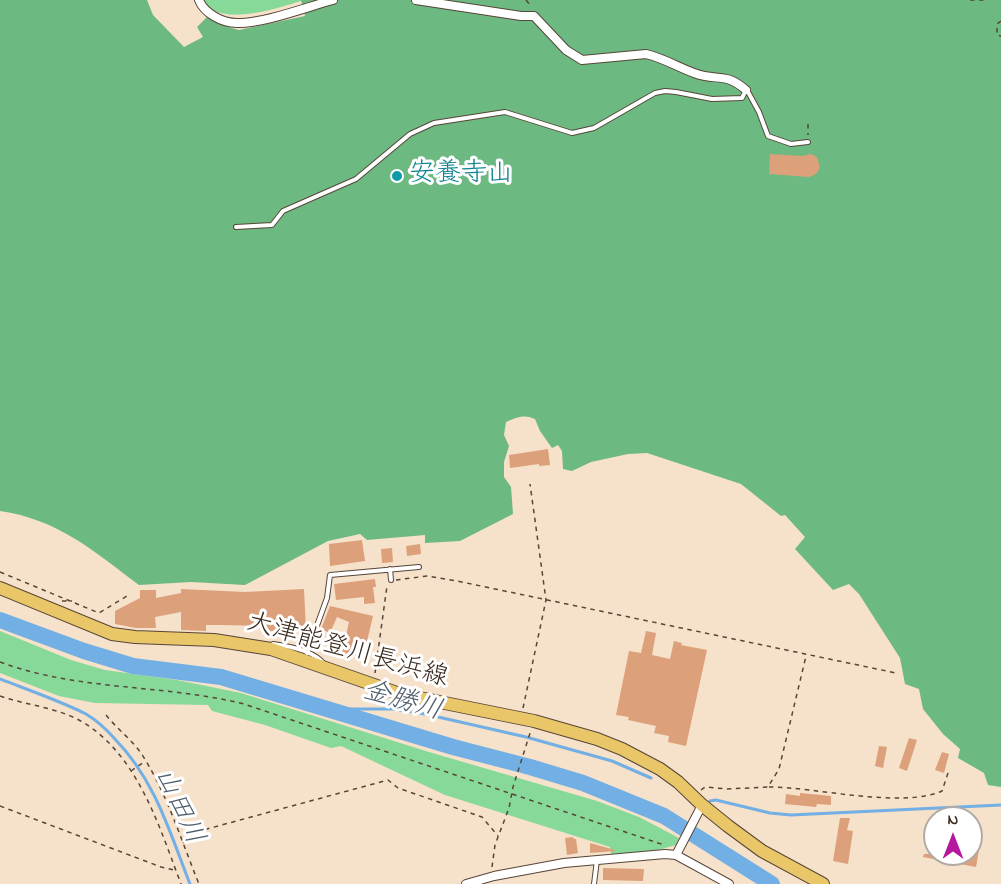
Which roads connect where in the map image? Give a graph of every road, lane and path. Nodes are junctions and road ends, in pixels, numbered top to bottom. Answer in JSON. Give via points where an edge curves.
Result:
{"nodes":[{"id":1,"x":199,"y":0,"type":"edge"},
{"id":2,"x":333,"y":0,"type":"edge"},
{"id":3,"x":416,"y":0,"type":"edge"},
{"id":4,"x":970,"y":0,"type":"edge"},
{"id":5,"x":987,"y":0,"type":"edge"},
{"id":6,"x":1001,"y":21,"type":"edge"},
{"id":7,"x":1001,"y":36,"type":"edge"},
{"id":8,"x":746,"y":90,"type":"junction"},
{"id":9,"x":808,"y":124,"type":"dead end"},
{"id":10,"x":808,"y":142,"type":"joint"},
{"id":11,"x":236,"y":228,"type":"dead end"},
{"id":12,"x":530,"y":484,"type":"dead end"},
{"id":13,"x":418,"y":567,"type":"dead end"},
{"id":14,"x":390,"y":569,"type":"junction"},
{"id":15,"x":0,"y":572,"type":"edge"},
{"id":16,"x":391,"y":580,"type":"junction"},
{"id":17,"x":0,"y":588,"type":"edge"},
{"id":18,"x":127,"y":596,"type":"dead end"},
{"id":19,"x":546,"y":600,"type":"junction"},
{"id":20,"x":255,"y":646,"type":"junction"},
{"id":21,"x":307,"y":653,"type":"junction"},
{"id":22,"x":806,"y":656,"type":"junction"},
{"id":23,"x":0,"y":662,"type":"edge"},
{"id":24,"x":327,"y":669,"type":"junction"},
{"id":25,"x":896,"y":674,"type":"dead end"},
{"id":26,"x":374,"y":686,"type":"junction"},
{"id":27,"x":0,"y":696,"type":"edge"},
{"id":28,"x":106,"y":715,"type":"dead end"},
{"id":29,"x":521,"y":718,"type":"junction"},
{"id":30,"x":531,"y":728,"type":"dead end"},
{"id":31,"x":145,"y":762,"type":"junction"},
{"id":32,"x":949,"y":770,"type":"dead end"},
{"id":33,"x":131,"y":771,"type":"junction"},
{"id":34,"x":768,"y":787,"type":"junction"},
{"id":35,"x":511,"y":795,"type":"junction"},
{"id":36,"x":692,"y":795,"type":"junction"},
{"id":37,"x":0,"y":806,"type":"edge"},
{"id":38,"x":700,"y":807,"type":"junction"},
{"id":39,"x":498,"y":836,"type":"junction"},
{"id":40,"x":183,"y":843,"type":"junction"},
{"id":41,"x":676,"y":855,"type":"junction"},
{"id":42,"x":597,"y":860,"type":"junction"},
{"id":43,"x":175,"y":870,"type":"junction"},
{"id":44,"x":492,"y":877,"type":"junction"},
{"id":45,"x":181,"y":884,"type":"edge"},
{"id":46,"x":199,"y":884,"type":"edge"},
{"id":47,"x":466,"y":884,"type":"edge"},
{"id":48,"x":594,"y":884,"type":"edge"},
{"id":49,"x":729,"y":884,"type":"edge"},
{"id":50,"x":823,"y":884,"type":"edge"}],
"edges":[{"from":1,"to":2,"type":"street","via":[[209,13],[236,24]]},
{"from":3,"to":8,"type":"street","via":[[534,16],[566,50],[582,60],[646,54],[695,74],[726,77]]},
{"from":4,"to":5,"type":"path"},
{"from":6,"to":7,"type":"path","via":[[997,24],[997,35]]},
{"from":8,"to":10,"type":"lane","via":[[768,136],[790,144]]},
{"from":8,"to":11,"type":"lane","via":[[742,98],[726,100],[655,93],[594,128],[572,133],[505,112],[434,123],[410,134],[356,179],[283,211],[272,225]]},
{"from":9,"to":10,"type":"path"},
{"from":12,"to":19,"type":"path"},
{"from":13,"to":14,"type":"lane"},
{"from":14,"to":16,"type":"lane"},
{"from":14,"to":21,"type":"lane","via":[[330,576],[327,598]]},
{"from":15,"to":18,"type":"path","via":[[99,613]]},
{"from":16,"to":19,"type":"path","via":[[427,576]]},
{"from":16,"to":26,"type":"path"},
{"from":17,"to":20,"type":"main road","name":"大津能登川長浜線","via":[[112,634]]},
{"from":19,"to":22,"type":"path"},
{"from":19,"to":29,"type":"path"},
{"from":20,"to":21,"type":"lane","via":[[270,643]]},
{"from":20,"to":24,"type":"main road","name":"大津能登川長浜線"},
{"from":21,"to":24,"type":"lane","via":[[322,660]]},
{"from":22,"to":25,"type":"path"},
{"from":22,"to":34,"type":"path","via":[[781,763]]},
{"from":23,"to":35,"type":"path","via":[[26,672],[74,681],[188,693],[244,704]]},
{"from":24,"to":26,"type":"main road","name":"大津能登川長浜線"},
{"from":26,"to":29,"type":"main road","name":"大津能登川長浜線"},
{"from":27,"to":33,"type":"path","via":[[79,720],[114,750]]},
{"from":28,"to":31,"type":"path"},
{"from":29,"to":36,"type":"main road","name":"大津能登川長浜線","via":[[622,749],[660,769]]},
{"from":30,"to":35,"type":"path"},
{"from":31,"to":33,"type":"path"},
{"from":31,"to":40,"type":"path"},
{"from":32,"to":34,"type":"path","via":[[942,791],[916,797]]},
{"from":33,"to":43,"type":"path","via":[[146,794]]},
{"from":34,"to":36,"type":"path","via":[[705,787]]},
{"from":35,"to":39,"type":"path"},
{"from":35,"to":41,"type":"path","via":[[656,842]]},
{"from":36,"to":38,"type":"main road","name":"大津能登川長浜線"},
{"from":37,"to":43,"type":"path"},
{"from":38,"to":41,"type":"street"},
{"from":38,"to":50,"type":"main road","name":"大津能登川長浜線","via":[[762,851]]},
{"from":39,"to":40,"type":"path","via":[[482,817],[398,788],[388,780],[192,833]]},
{"from":39,"to":44,"type":"path"},
{"from":40,"to":46,"type":"path"},
{"from":41,"to":42,"type":"street"},
{"from":41,"to":49,"type":"street"},
{"from":42,"to":44,"type":"street"},
{"from":42,"to":48,"type":"lane"},
{"from":43,"to":45,"type":"path"},
{"from":44,"to":47,"type":"street"}]}
